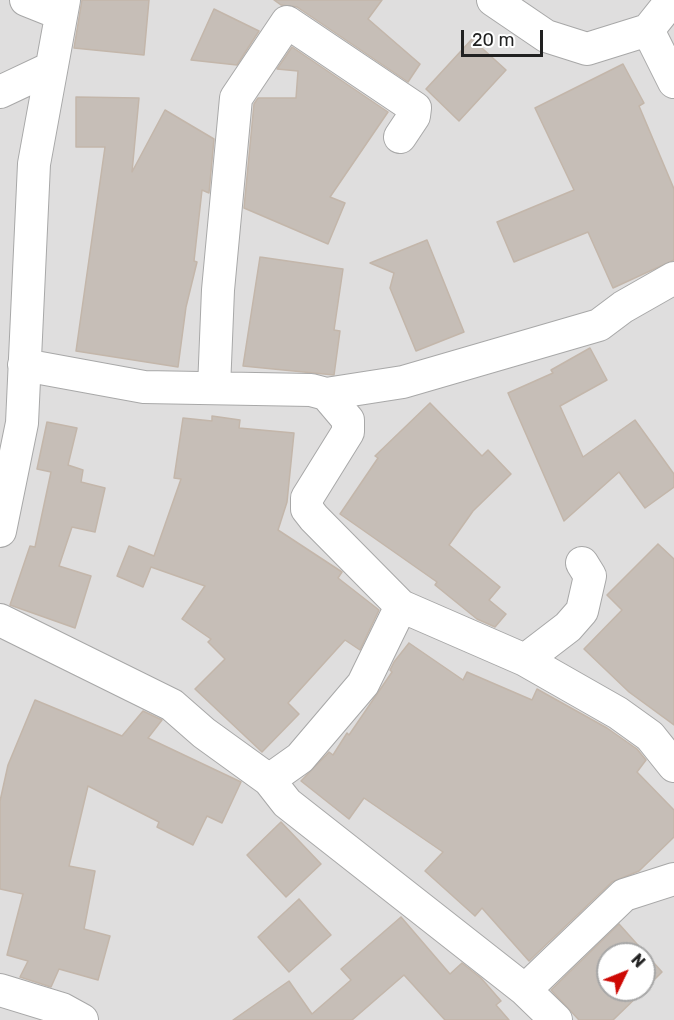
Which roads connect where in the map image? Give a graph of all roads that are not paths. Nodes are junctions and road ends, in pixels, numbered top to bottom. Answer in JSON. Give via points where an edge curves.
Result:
{"nodes":[{"id":1,"x":26,"y":0,"type":"edge"},
{"id":2,"x":493,"y":0,"type":"edge"},
{"id":3,"x":672,"y":0,"type":"edge"},
{"id":4,"x":62,"y":7,"type":"edge"},
{"id":5,"x":648,"y":30,"type":"junction"},
{"id":6,"x":51,"y":68,"type":"junction"},
{"id":7,"x":674,"y":82,"type":"edge"},
{"id":8,"x":0,"y":92,"type":"edge"},
{"id":9,"x":400,"y":137,"type":"dead end"},
{"id":10,"x":674,"y":278,"type":"edge"},
{"id":11,"x":24,"y":365,"type":"junction"},
{"id":12,"x":214,"y":388,"type":"junction"},
{"id":13,"x":326,"y":394,"type":"junction"},
{"id":14,"x":0,"y":531,"type":"edge"},
{"id":15,"x":582,"y":563,"type":"dead end"},
{"id":16,"x":401,"y":606,"type":"junction"},
{"id":17,"x":0,"y":620,"type":"edge"},
{"id":18,"x":525,"y":660,"type":"junction"},
{"id":19,"x":674,"y":766,"type":"edge"},
{"id":20,"x":269,"y":780,"type":"junction"},
{"id":21,"x":674,"y":879,"type":"edge"},
{"id":22,"x":0,"y":990,"type":"edge"},
{"id":23,"x":525,"y":990,"type":"junction"},
{"id":24,"x":82,"y":1020,"type":"edge"},
{"id":25,"x":556,"y":1020,"type":"edge"}],
"edges":[{"from":1,"to":4,"type":"street"},
{"from":2,"to":5,"type":"street","via":[[546,36],[587,49]]},
{"from":3,"to":5,"type":"street"},
{"from":4,"to":6,"type":"street"},
{"from":5,"to":7,"type":"street"},
{"from":6,"to":8,"type":"street"},
{"from":6,"to":11,"type":"street","via":[[34,164]]},
{"from":9,"to":12,"type":"street","via":[[415,108],[287,22],[236,98],[218,290]]},
{"from":10,"to":13,"type":"street","via":[[599,325],[403,382]]},
{"from":11,"to":12,"type":"street","via":[[144,387]]},
{"from":11,"to":14,"type":"street","via":[[22,423]]},
{"from":12,"to":13,"type":"street","via":[[311,390]]},
{"from":13,"to":16,"type":"street","via":[[348,420],[348,432],[307,498],[307,509]]},
{"from":15,"to":18,"type":"street","via":[[590,576],[582,611],[568,627]]},
{"from":16,"to":18,"type":"street"},
{"from":16,"to":20,"type":"street","via":[[363,684],[300,758]]},
{"from":17,"to":20,"type":"street","via":[[172,705],[204,734]]},
{"from":18,"to":19,"type":"street","via":[[618,712],[650,736]]},
{"from":20,"to":23,"type":"street","via":[[287,802]]},
{"from":21,"to":23,"type":"street","via":[[624,895]]},
{"from":22,"to":24,"type":"street","via":[[62,1009]]},
{"from":23,"to":25,"type":"street"}]}
